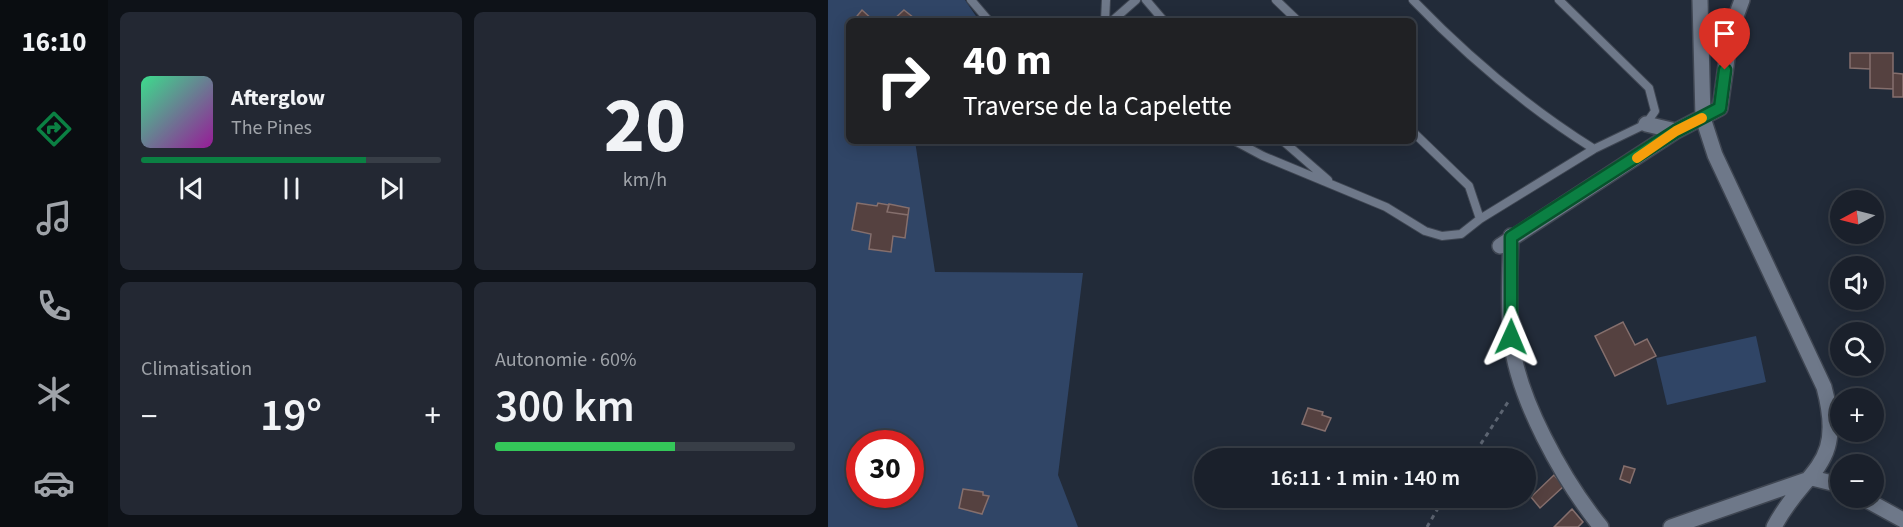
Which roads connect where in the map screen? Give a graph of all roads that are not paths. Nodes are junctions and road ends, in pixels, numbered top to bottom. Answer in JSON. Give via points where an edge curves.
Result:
{"nodes":[{"id":1,"x":971,"y":0,"type":"edge"},
{"id":2,"x":1106,"y":0,"type":"edge"},
{"id":3,"x":1136,"y":0,"type":"edge"},
{"id":4,"x":1146,"y":0,"type":"edge"},
{"id":5,"x":1276,"y":0,"type":"edge"},
{"id":6,"x":1413,"y":0,"type":"edge"},
{"id":7,"x":1559,"y":0,"type":"edge"},
{"id":8,"x":1700,"y":0,"type":"edge"},
{"id":9,"x":1742,"y":0,"type":"edge"},
{"id":10,"x":986,"y":18,"type":"edge"},
{"id":11,"x":1105,"y":18,"type":"edge"},
{"id":12,"x":1115,"y":18,"type":"edge"},
{"id":13,"x":1161,"y":18,"type":"edge"},
{"id":14,"x":1295,"y":18,"type":"edge"},
{"id":15,"x":1703,"y":118,"type":"junction"},
{"id":16,"x":1647,"y":124,"type":"junction"},
{"id":17,"x":1676,"y":131,"type":"junction"},
{"id":18,"x":1416,"y":135,"type":"edge"},
{"id":19,"x":1242,"y":144,"type":"edge"},
{"id":20,"x":1286,"y":144,"type":"edge"},
{"id":21,"x":1594,"y":149,"type":"junction"},
{"id":22,"x":1334,"y":185,"type":"junction"},
{"id":23,"x":1480,"y":219,"type":"junction"},
{"id":24,"x":1812,"y":478,"type":"junction"},
{"id":25,"x":1830,"y":482,"type":"edge"},
{"id":26,"x":1881,"y":508,"type":"edge"},
{"id":27,"x":1903,"y":520,"type":"edge"},
{"id":28,"x":1600,"y":527,"type":"edge"},
{"id":29,"x":1671,"y":527,"type":"edge"},
{"id":30,"x":1774,"y":527,"type":"edge"}],
"edges":[{"from":1,"to":10,"type":"lane"},
{"from":2,"to":11,"type":"lane"},
{"from":3,"to":12,"type":"lane"},
{"from":4,"to":13,"type":"lane"},
{"from":5,"to":14,"type":"lane"},
{"from":6,"to":21,"type":"lane","via":[[1442,31],[1516,94]]},
{"from":7,"to":16,"type":"lane","via":[[1649,88],[1654,111]]},
{"from":8,"to":15,"type":"street"},
{"from":9,"to":15,"type":"street","via":[[1731,30],[1720,108]]},
{"from":15,"to":17,"type":"street"},
{"from":15,"to":24,"type":"street","via":[[1715,155],[1824,387],[1830,410],[1827,453]]},
{"from":16,"to":17,"type":"street"},
{"from":16,"to":21,"type":"lane"},
{"from":17,"to":28,"type":"street","via":[[1506,241],[1511,337],[1527,402],[1576,497]]},
{"from":18,"to":23,"type":"lane","via":[[1469,186]]},
{"from":19,"to":22,"type":"lane"},
{"from":20,"to":22,"type":"lane"},
{"from":21,"to":23,"type":"lane"},
{"from":22,"to":23,"type":"lane","via":[[1386,207],[1425,231],[1443,236],[1461,234]]},
{"from":24,"to":25,"type":"street"},
{"from":24,"to":29,"type":"street"},
{"from":24,"to":30,"type":"street","via":[[1783,510]]},
{"from":26,"to":27,"type":"street"}]}
